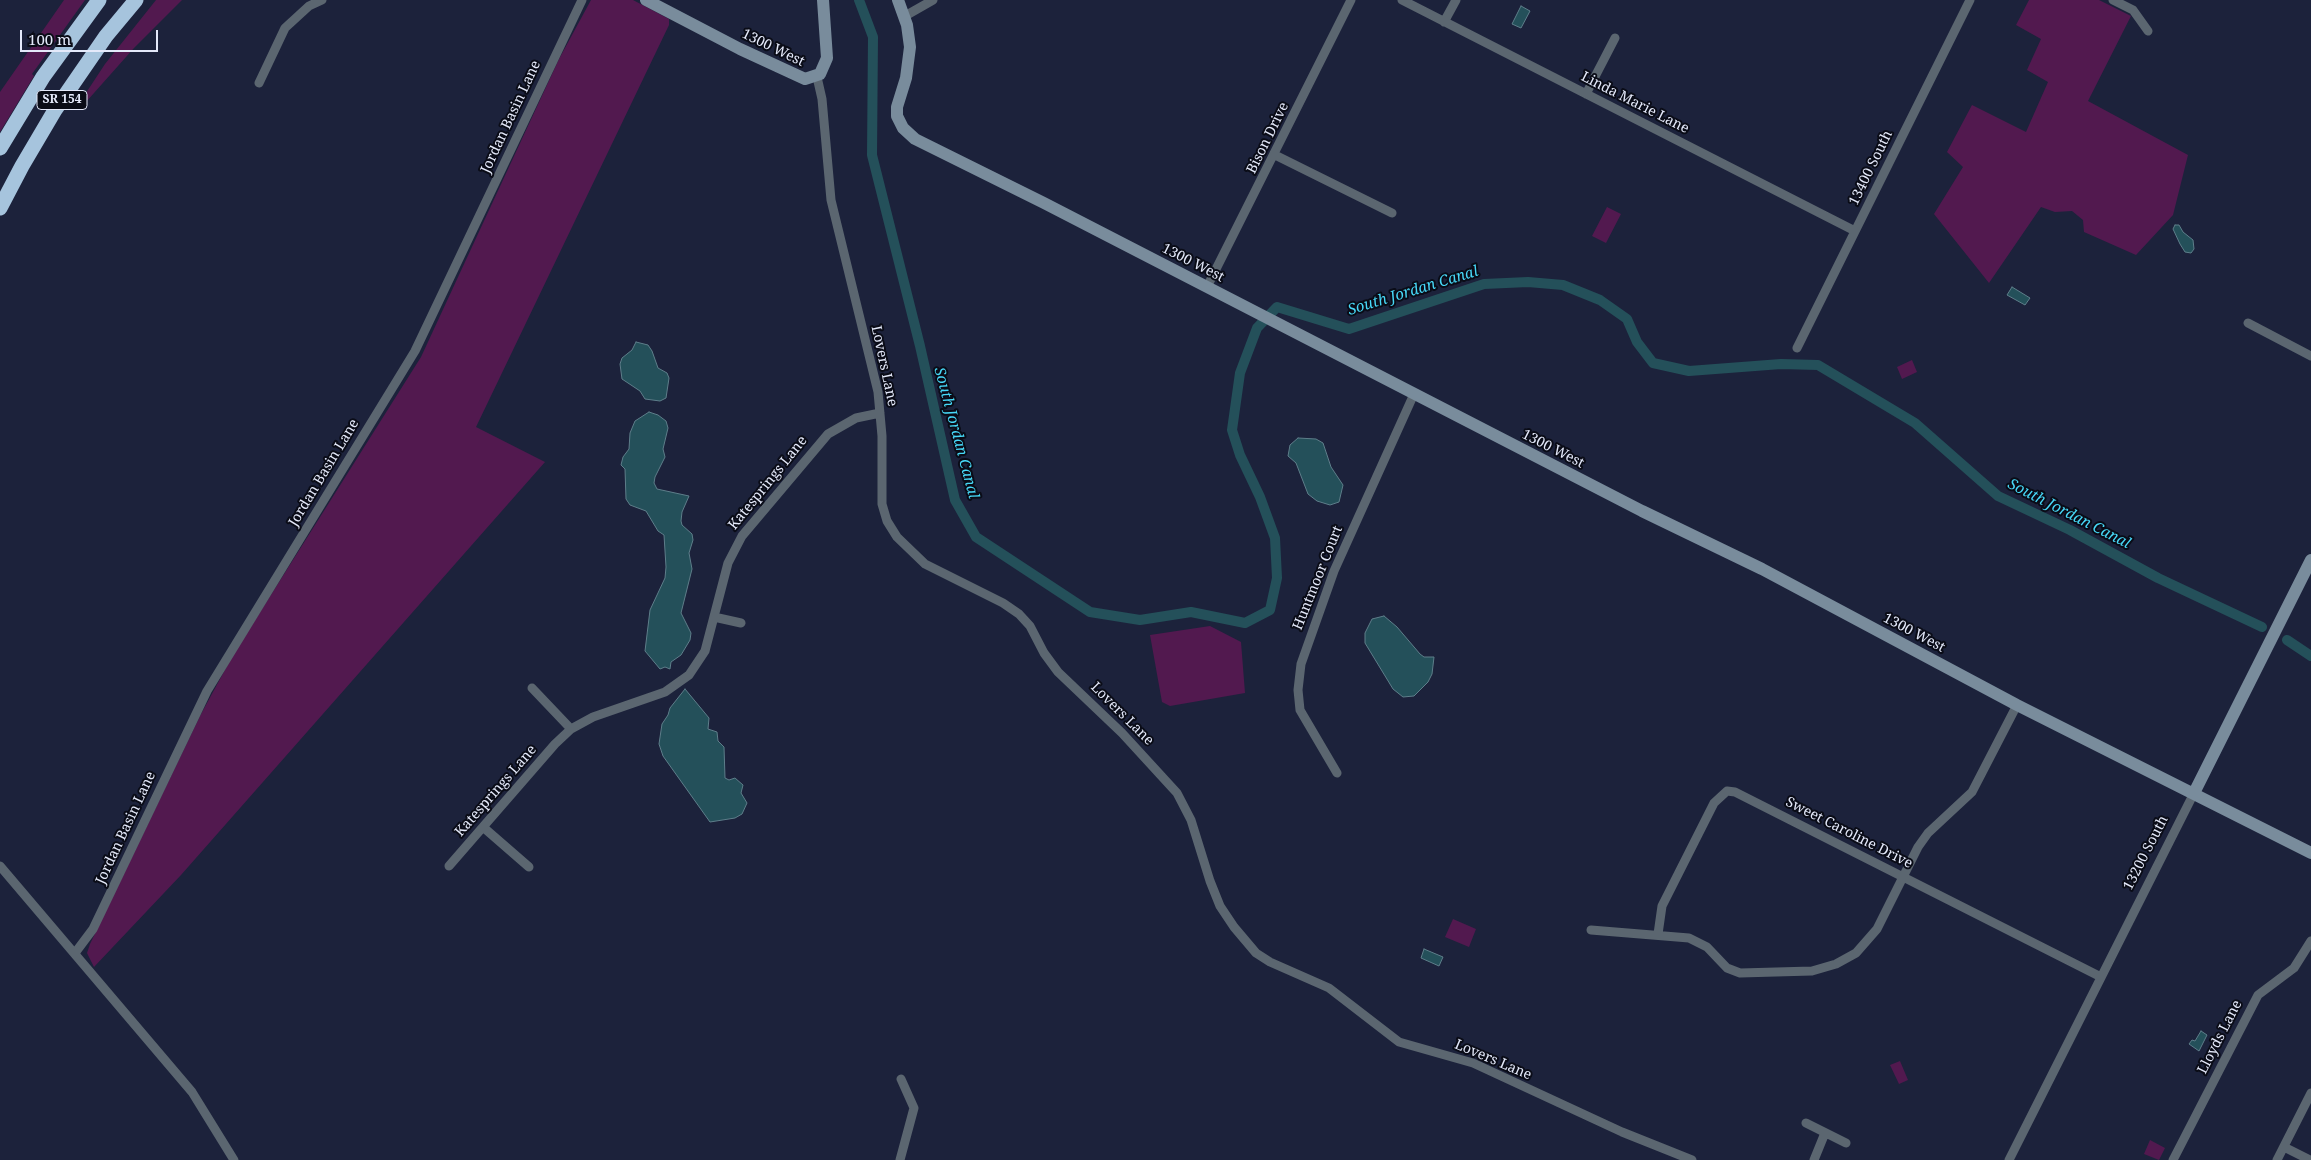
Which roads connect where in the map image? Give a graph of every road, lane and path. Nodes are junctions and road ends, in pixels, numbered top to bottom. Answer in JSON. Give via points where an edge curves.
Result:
{"nodes":[{"id":1,"x":99,"y":0,"type":"edge"},
{"id":2,"x":136,"y":0,"type":"edge"},
{"id":3,"x":322,"y":0,"type":"edge"},
{"id":4,"x":582,"y":0,"type":"edge"},
{"id":5,"x":646,"y":0,"type":"edge"},
{"id":6,"x":823,"y":0,"type":"edge"},
{"id":7,"x":898,"y":0,"type":"edge"},
{"id":8,"x":933,"y":0,"type":"edge"},
{"id":9,"x":1351,"y":0,"type":"edge"},
{"id":10,"x":1402,"y":0,"type":"edge"},
{"id":11,"x":1456,"y":0,"type":"edge"},
{"id":12,"x":1970,"y":0,"type":"edge"},
{"id":13,"x":2113,"y":0,"type":"edge"},
{"id":14,"x":905,"y":16,"type":"junction"},
{"id":15,"x":1444,"y":22,"type":"junction"},
{"id":16,"x":2148,"y":31,"type":"dead end"},
{"id":17,"x":1615,"y":38,"type":"dead end"},
{"id":18,"x":817,"y":77,"type":"junction"},
{"id":19,"x":259,"y":83,"type":"dead end"},
{"id":20,"x":1586,"y":94,"type":"junction"},
{"id":21,"x":0,"y":148,"type":"edge"},
{"id":22,"x":1275,"y":155,"type":"junction"},
{"id":23,"x":0,"y":208,"type":"edge"},
{"id":24,"x":1392,"y":213,"type":"dead end"},
{"id":25,"x":1855,"y":230,"type":"junction"},
{"id":26,"x":1207,"y":287,"type":"junction"},
{"id":27,"x":2248,"y":323,"type":"dead end"},
{"id":28,"x":1797,"y":348,"type":"dead end"},
{"id":29,"x":2311,"y":356,"type":"edge"},
{"id":30,"x":1414,"y":394,"type":"junction"},
{"id":31,"x":880,"y":413,"type":"junction"},
{"id":32,"x":2311,"y":560,"type":"edge"},
{"id":33,"x":714,"y":617,"type":"junction"},
{"id":34,"x":741,"y":623,"type":"dead end"},
{"id":35,"x":532,"y":688,"type":"dead end"},
{"id":36,"x":2018,"y":705,"type":"junction"},
{"id":37,"x":571,"y":729,"type":"junction"},
{"id":38,"x":1337,"y":774,"type":"dead end"},
{"id":39,"x":2194,"y":793,"type":"junction"},
{"id":40,"x":483,"y":827,"type":"junction"},
{"id":41,"x":2311,"y":853,"type":"edge"},
{"id":42,"x":0,"y":866,"type":"edge"},
{"id":43,"x":449,"y":866,"type":"dead end"},
{"id":44,"x":529,"y":867,"type":"dead end"},
{"id":45,"x":1903,"y":876,"type":"junction"},
{"id":46,"x":1591,"y":930,"type":"dead end"},
{"id":47,"x":1658,"y":934,"type":"junction"},
{"id":48,"x":2311,"y":941,"type":"edge"},
{"id":49,"x":75,"y":953,"type":"junction"},
{"id":50,"x":2101,"y":977,"type":"junction"},
{"id":51,"x":901,"y":1079,"type":"dead end"},
{"id":52,"x":2311,"y":1093,"type":"edge"},
{"id":53,"x":1806,"y":1123,"type":"dead end"},
{"id":54,"x":1825,"y":1133,"type":"junction"},
{"id":55,"x":1846,"y":1143,"type":"dead end"},
{"id":56,"x":2284,"y":1147,"type":"junction"},
{"id":57,"x":234,"y":1160,"type":"edge"},
{"id":58,"x":900,"y":1160,"type":"edge"},
{"id":59,"x":1692,"y":1160,"type":"edge"},
{"id":60,"x":1814,"y":1160,"type":"edge"},
{"id":61,"x":2009,"y":1160,"type":"edge"},
{"id":62,"x":2173,"y":1160,"type":"edge"},
{"id":63,"x":2277,"y":1160,"type":"edge"},
{"id":64,"x":2310,"y":1160,"type":"edge"}],
"edges":[{"from":1,"to":21,"type":"highway","number":"SR 154","via":[[43,77]]},
{"from":2,"to":23,"type":"highway","number":"SR 154","via":[[106,36],[55,110]]},
{"from":3,"to":19,"type":"street","via":[[309,6],[285,28]]},
{"from":4,"to":49,"type":"street","name":"Jordan Basin Lane","via":[[415,351],[207,692],[93,929]]},
{"from":5,"to":18,"type":"street","name":"1300 West","via":[[798,78]]},
{"from":6,"to":18,"type":"street","name":"1300 West","via":[[827,58]]},
{"from":7,"to":14,"type":"street","name":"1300 West"},
{"from":8,"to":14,"type":"street"},
{"from":9,"to":22,"type":"street","name":"Bison Drive"},
{"from":10,"to":15,"type":"street","name":"Linda Marie Lane"},
{"from":11,"to":15,"type":"street"},
{"from":12,"to":25,"type":"street","name":"13400 South"},
{"from":13,"to":16,"type":"street","via":[[2133,10]]},
{"from":14,"to":26,"type":"street","name":"1300 West","via":[[909,57],[897,111],[900,124],[908,134]]},
{"from":15,"to":20,"type":"street","name":"Linda Marie Lane"},
{"from":17,"to":20,"type":"street"},
{"from":18,"to":31,"type":"street","name":"Lovers Lane","via":[[831,200],[878,392]]},
{"from":20,"to":25,"type":"street","name":"Linda Marie Lane"},
{"from":22,"to":24,"type":"street"},
{"from":22,"to":26,"type":"street","name":"Bison Drive"},
{"from":25,"to":28,"type":"street","name":"13400 South"},
{"from":26,"to":30,"type":"street","name":"1300 West"},
{"from":27,"to":29,"type":"street"},
{"from":30,"to":36,"type":"street","name":"1300 West","via":[[1762,569]]},
{"from":30,"to":38,"type":"street","name":"Huntmoor Court","via":[[1334,571],[1300,664],[1300,710]]},
{"from":31,"to":33,"type":"street","name":"Katesprings Lane","via":[[856,418],[828,434],[747,528],[728,563]]},
{"from":31,"to":59,"type":"street","name":"Lovers Lane","via":[[881,496],[883,512],[891,530],[925,564],[1019,614],[1058,672],[1122,733],[1177,793],[1191,820],[1214,894],[1250,948],[1270,962],[1330,988],[1399,1042],[1473,1062],[1613,1128]]},
{"from":32,"to":39,"type":"street","name":"13200 South"},
{"from":33,"to":34,"type":"street"},
{"from":33,"to":37,"type":"street","name":"Katesprings Lane","via":[[701,659],[682,681],[665,692],[593,717]]},
{"from":35,"to":37,"type":"street"},
{"from":36,"to":39,"type":"street","name":"1300 West"},
{"from":36,"to":45,"type":"street","via":[[1972,792],[1928,833]]},
{"from":37,"to":40,"type":"street","name":"Katesprings Lane"},
{"from":39,"to":41,"type":"street","name":"1300 West"},
{"from":39,"to":50,"type":"street","name":"13200 South"},
{"from":40,"to":43,"type":"street","name":"Katesprings Lane"},
{"from":40,"to":44,"type":"street"},
{"from":42,"to":49,"type":"street"},
{"from":45,"to":47,"type":"street","via":[[1868,941],[1856,952],[1825,968],[1740,973],[1727,968],[1698,942],[1677,935]]},
{"from":45,"to":47,"type":"street","name":"Sweet Caroline Drive","via":[[1743,794],[1727,791],[1714,803],[1662,906]]},
{"from":45,"to":50,"type":"street","name":"Sweet Caroline Drive"},
{"from":46,"to":47,"type":"street"},
{"from":48,"to":62,"type":"street","name":"Lloyds Lane","via":[[2294,968],[2258,995]]},
{"from":49,"to":57,"type":"street","via":[[192,1092]]},
{"from":50,"to":61,"type":"street","name":"13200 South"},
{"from":51,"to":58,"type":"street","via":[[914,1108]]},
{"from":52,"to":56,"type":"street"},
{"from":53,"to":54,"type":"street"},
{"from":54,"to":55,"type":"street"},
{"from":54,"to":60,"type":"street"},
{"from":56,"to":63,"type":"street"},
{"from":56,"to":64,"type":"street"}]}
